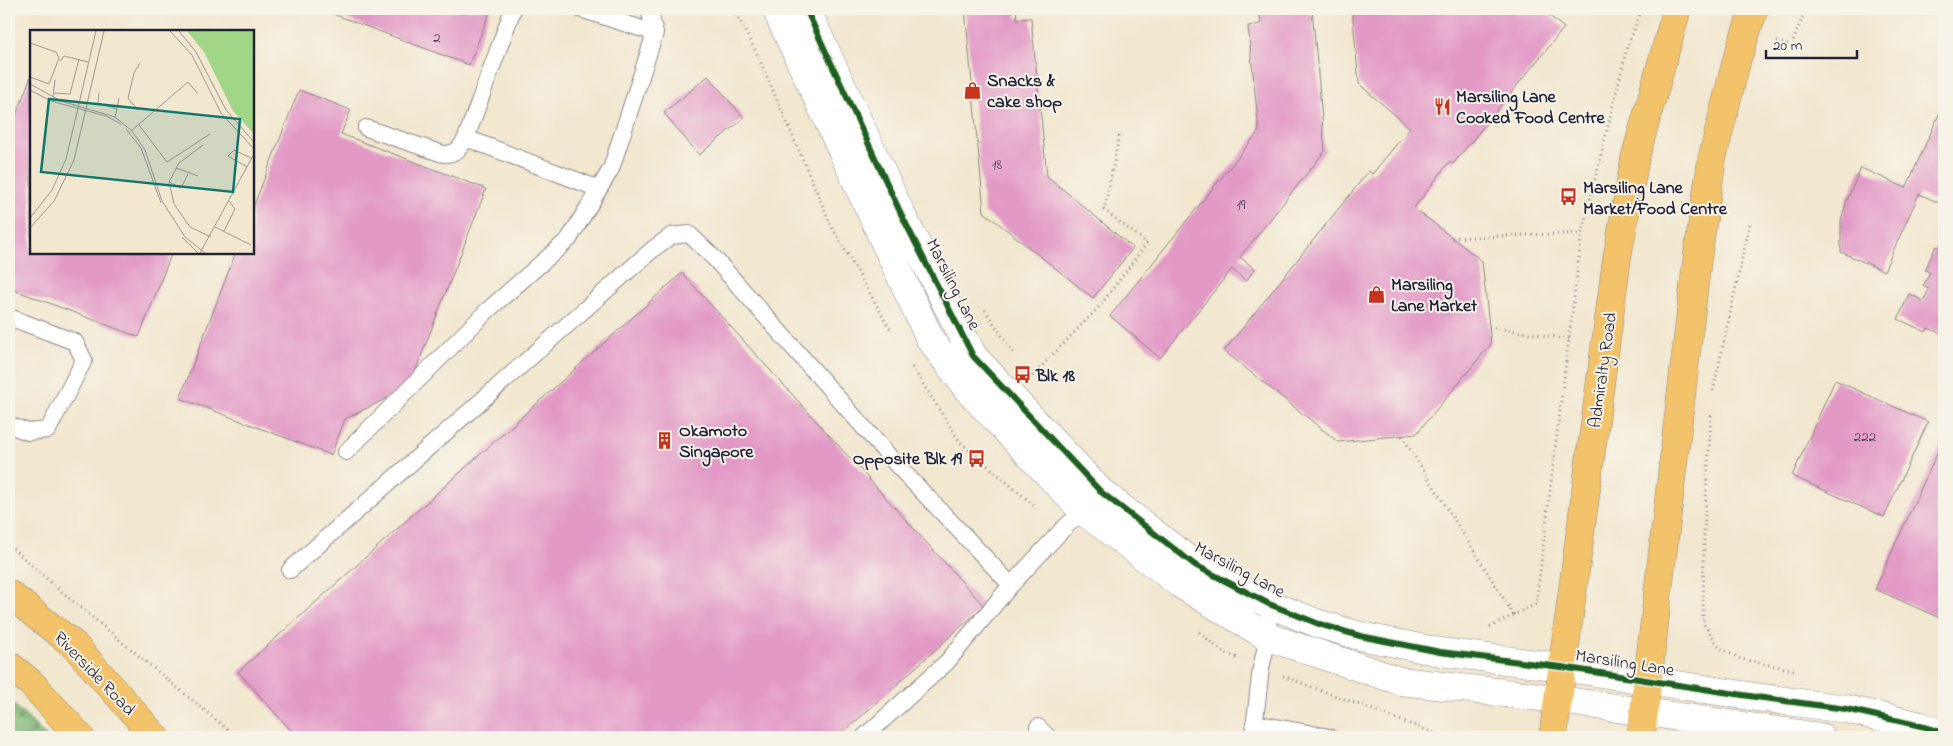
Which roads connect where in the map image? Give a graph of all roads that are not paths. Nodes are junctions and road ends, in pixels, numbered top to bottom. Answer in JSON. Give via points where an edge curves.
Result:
{"nodes":[{"id":1,"x":513,"y":9,"type":"edge"},
{"id":2,"x":580,"y":9,"type":"edge"},
{"id":3,"x":649,"y":9,"type":"edge"},
{"id":4,"x":776,"y":9,"type":"edge"},
{"id":5,"x":806,"y":9,"type":"edge"},
{"id":6,"x":1677,"y":9,"type":"edge"},
{"id":7,"x":1754,"y":9,"type":"edge"},
{"id":8,"x":655,"y":33,"type":"junction"},
{"id":9,"x":366,"y":128,"type":"dead end"},
{"id":10,"x":466,"y":138,"type":"junction"},
{"id":11,"x":599,"y":189,"type":"junction"},
{"id":12,"x":902,"y":216,"type":"junction"},
{"id":13,"x":877,"y":229,"type":"junction"},
{"id":14,"x":9,"y":316,"type":"edge"},
{"id":15,"x":9,"y":425,"type":"edge"},
{"id":16,"x":346,"y":452,"type":"dead end"},
{"id":17,"x":1101,"y":492,"type":"junction"},
{"id":18,"x":1082,"y":511,"type":"junction"},
{"id":19,"x":290,"y":570,"type":"dead end"},
{"id":20,"x":1011,"y":584,"type":"junction"},
{"id":21,"x":9,"y":594,"type":"edge"},
{"id":22,"x":1269,"y":604,"type":"junction"},
{"id":23,"x":1268,"y":637,"type":"junction"},
{"id":24,"x":9,"y":665,"type":"edge"},
{"id":25,"x":1561,"y":667,"type":"junction"},
{"id":26,"x":1647,"y":680,"type":"junction"},
{"id":27,"x":1558,"y":700,"type":"junction"},
{"id":28,"x":1642,"y":724,"type":"edge"},
{"id":29,"x":1254,"y":730,"type":"edge"},
{"id":30,"x":1928,"y":732,"type":"edge"},
{"id":31,"x":80,"y":737,"type":"edge"},
{"id":32,"x":156,"y":737,"type":"edge"},
{"id":33,"x":864,"y":737,"type":"edge"},
{"id":34,"x":1329,"y":737,"type":"edge"},
{"id":35,"x":1553,"y":737,"type":"edge"},
{"id":36,"x":1821,"y":737,"type":"edge"}],
"edges":[{"from":1,"to":10,"type":"lane"},
{"from":2,"to":8,"type":"lane"},
{"from":3,"to":8,"type":"lane"},
{"from":4,"to":13,"type":"street"},
{"from":5,"to":12,"type":"street","name":"Marsiling Lane"},
{"from":6,"to":25,"type":"main road","name":"Admiralty Road","via":[[1635,158],[1617,258]]},
{"from":7,"to":26,"type":"main road","via":[[1737,59],[1712,159]]},
{"from":8,"to":11,"type":"lane","via":[[611,168]]},
{"from":9,"to":10,"type":"lane","via":[[443,154],[459,150]]},
{"from":10,"to":11,"type":"lane"},
{"from":11,"to":16,"type":"lane","via":[[569,239],[488,310]]},
{"from":12,"to":13,"type":"street"},
{"from":12,"to":17,"type":"street","name":"Marsiling Lane","via":[[973,356]]},
{"from":13,"to":18,"type":"street","via":[[930,339],[968,390]]},
{"from":14,"to":15,"type":"lane","via":[[75,342],[84,360],[48,430],[28,432]]},
{"from":17,"to":18,"type":"lane"},
{"from":17,"to":22,"type":"street","name":"Marsiling Lane","via":[[1195,565]]},
{"from":18,"to":20,"type":"lane"},
{"from":18,"to":23,"type":"street","via":[[1180,584]]},
{"from":19,"to":20,"type":"lane","via":[[653,249],[671,236],[689,234],[715,259],[896,464]]},
{"from":20,"to":33,"type":"lane","via":[[947,662]]},
{"from":21,"to":32,"type":"main road","name":"Riverside Road","via":[[74,645]]},
{"from":22,"to":23,"type":"lane"},
{"from":22,"to":25,"type":"street","name":"Marsiling Lane","via":[[1360,636],[1440,652]]},
{"from":23,"to":27,"type":"street","via":[[1400,681]]},
{"from":23,"to":29,"type":"lane"},
{"from":24,"to":31,"type":"main road","via":[[32,684]]},
{"from":25,"to":26,"type":"street","name":"Marsiling Lane"},
{"from":25,"to":27,"type":"main road","name":"Admiralty Road"},
{"from":26,"to":28,"type":"main road"},
{"from":26,"to":30,"type":"street","name":"Marsiling Lane","via":[[1846,709]]},
{"from":27,"to":28,"type":"street"},
{"from":27,"to":35,"type":"main road","name":"Admiralty Road"},
{"from":28,"to":36,"type":"street"},
{"from":29,"to":34,"type":"lane"}]}
